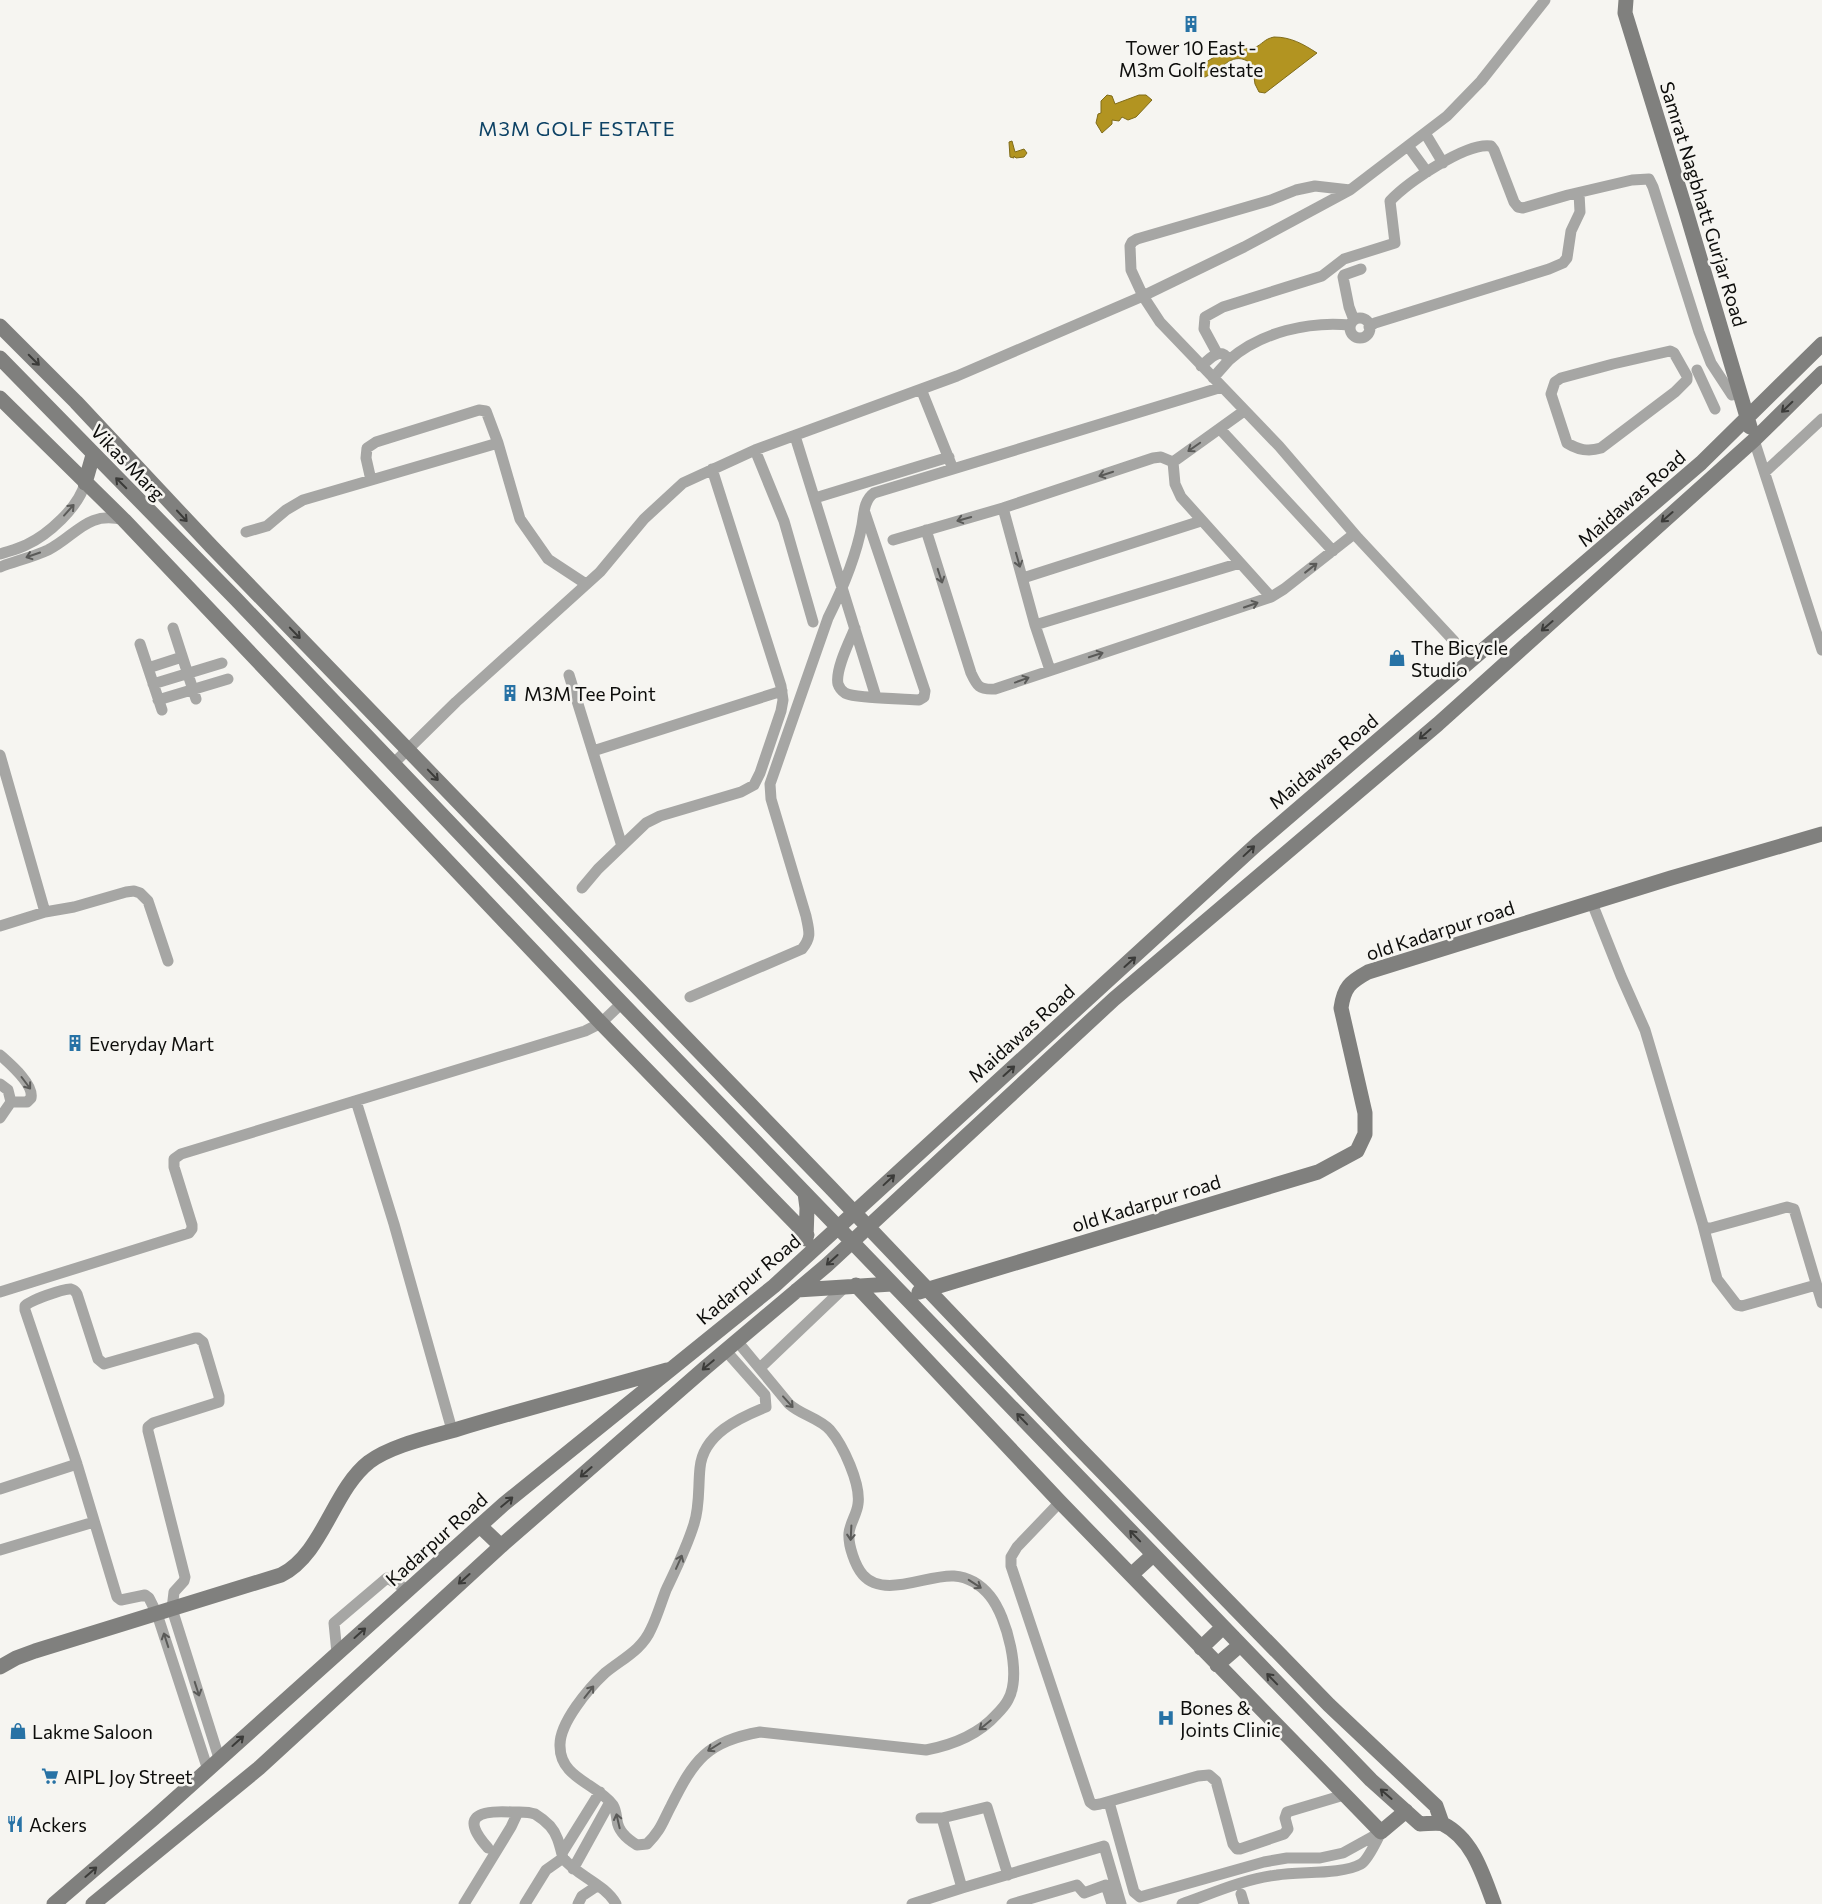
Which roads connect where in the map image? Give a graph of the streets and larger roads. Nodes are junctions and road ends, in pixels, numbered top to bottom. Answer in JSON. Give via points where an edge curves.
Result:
{"nodes":[{"id":1,"x":1545,"y":0,"type":"edge"},
{"id":2,"x":1626,"y":0,"type":"edge"},
{"id":3,"x":1425,"y":133,"type":"junction"},
{"id":4,"x":1408,"y":146,"type":"junction"},
{"id":5,"x":1443,"y":163,"type":"junction"},
{"id":6,"x":1427,"y":172,"type":"junction"},
{"id":7,"x":1350,"y":190,"type":"junction"},
{"id":8,"x":1579,"y":193,"type":"junction"},
{"id":9,"x":1361,"y":269,"type":"dead end"},
{"id":10,"x":1143,"y":296,"type":"junction"},
{"id":11,"x":1352,"y":323,"type":"junction"},
{"id":12,"x":0,"y":326,"type":"edge"},
{"id":13,"x":1369,"y":327,"type":"junction"},
{"id":14,"x":1822,"y":344,"type":"edge"},
{"id":15,"x":1217,"y":353,"type":"junction"},
{"id":16,"x":0,"y":358,"type":"edge"},
{"id":17,"x":1229,"y":360,"type":"junction"},
{"id":18,"x":1711,"y":362,"type":"junction"},
{"id":19,"x":1201,"y":366,"type":"junction"},
{"id":20,"x":1692,"y":373,"type":"junction"},
{"id":21,"x":1822,"y":373,"type":"edge"},
{"id":22,"x":1213,"y":378,"type":"junction"},
{"id":23,"x":1222,"y":387,"type":"junction"},
{"id":24,"x":921,"y":389,"type":"junction"},
{"id":25,"x":1732,"y":395,"type":"dead end"},
{"id":26,"x":0,"y":398,"type":"edge"},
{"id":27,"x":1714,"y":409,"type":"dead end"},
{"id":28,"x":1244,"y":411,"type":"junction"},
{"id":29,"x":1748,"y":419,"type":"junction"},
{"id":30,"x":1822,"y":419,"type":"edge"},
{"id":31,"x":1220,"y":429,"type":"junction"},
{"id":32,"x":795,"y":436,"type":"junction"},
{"id":33,"x":1754,"y":440,"type":"junction"},
{"id":34,"x":498,"y":442,"type":"junction"},
{"id":35,"x":755,"y":450,"type":"junction"},
{"id":36,"x":93,"y":454,"type":"junction"},
{"id":37,"x":949,"y":457,"type":"junction"},
{"id":38,"x":1173,"y":462,"type":"junction"},
{"id":39,"x":712,"y":469,"type":"junction"},
{"id":40,"x":952,"y":470,"type":"junction"},
{"id":41,"x":1765,"y":472,"type":"junction"},
{"id":42,"x":371,"y":480,"type":"junction"},
{"id":43,"x":85,"y":483,"type":"junction"},
{"id":44,"x":815,"y":498,"type":"junction"},
{"id":45,"x":1003,"y":508,"type":"junction"},
{"id":46,"x":148,"y":510,"type":"junction"},
{"id":47,"x":864,"y":512,"type":"junction"},
{"id":48,"x":124,"y":520,"type":"junction"},
{"id":49,"x":1201,"y":521,"type":"junction"},
{"id":50,"x":53,"y":526,"type":"junction"},
{"id":51,"x":926,"y":530,"type":"junction"},
{"id":52,"x":246,"y":532,"type":"dead end"},
{"id":53,"x":1354,"y":534,"type":"junction"},
{"id":54,"x":64,"y":538,"type":"junction"},
{"id":55,"x":893,"y":540,"type":"dead end"},
{"id":56,"x":1333,"y":551,"type":"junction"},
{"id":57,"x":0,"y":554,"type":"edge"},
{"id":58,"x":1240,"y":563,"type":"junction"},
{"id":59,"x":0,"y":567,"type":"edge"},
{"id":60,"x":1023,"y":578,"type":"junction"},
{"id":61,"x":586,"y":584,"type":"junction"},
{"id":62,"x":842,"y":587,"type":"junction"},
{"id":63,"x":1271,"y":597,"type":"junction"},
{"id":64,"x":814,"y":622,"type":"dead end"},
{"id":65,"x":1035,"y":626,"type":"junction"},
{"id":66,"x":173,"y":628,"type":"dead end"},
{"id":67,"x":855,"y":628,"type":"junction"},
{"id":68,"x":1454,"y":641,"type":"dead end"},
{"id":69,"x":140,"y":644,"type":"dead end"},
{"id":70,"x":1822,"y":650,"type":"edge"},
{"id":71,"x":182,"y":657,"type":"junction"},
{"id":72,"x":222,"y":663,"type":"dead end"},
{"id":73,"x":148,"y":668,"type":"junction"},
{"id":74,"x":1050,"y":670,"type":"junction"},
{"id":75,"x":188,"y":673,"type":"junction"},
{"id":76,"x":569,"y":675,"type":"dead end"},
{"id":77,"x":228,"y":679,"type":"dead end"},
{"id":78,"x":153,"y":684,"type":"junction"},
{"id":79,"x":782,"y":692,"type":"junction"},
{"id":80,"x":195,"y":695,"type":"junction"},
{"id":81,"x":876,"y":697,"type":"junction"},
{"id":82,"x":408,"y":749,"type":"junction"},
{"id":83,"x":593,"y":751,"type":"junction"},
{"id":84,"x":0,"y":755,"type":"edge"},
{"id":85,"x":393,"y":764,"type":"junction"},
{"id":86,"x":1822,"y":834,"type":"edge"},
{"id":87,"x":622,"y":846,"type":"junction"},
{"id":88,"x":582,"y":888,"type":"dead end"},
{"id":89,"x":1592,"y":903,"type":"junction"},
{"id":90,"x":45,"y":912,"type":"junction"},
{"id":91,"x":0,"y":926,"type":"edge"},
{"id":92,"x":168,"y":962,"type":"dead end"},
{"id":93,"x":690,"y":997,"type":"dead end"},
{"id":94,"x":622,"y":1004,"type":"junction"},
{"id":95,"x":601,"y":1023,"type":"junction"},
{"id":96,"x":0,"y":1055,"type":"edge"},
{"id":97,"x":0,"y":1084,"type":"edge"},
{"id":98,"x":11,"y":1102,"type":"junction"},
{"id":99,"x":356,"y":1102,"type":"junction"},
{"id":100,"x":0,"y":1118,"type":"edge"},
{"id":101,"x":805,"y":1193,"type":"junction"},
{"id":102,"x":853,"y":1213,"type":"junction"},
{"id":103,"x":1703,"y":1225,"type":"junction"},
{"id":104,"x":839,"y":1227,"type":"junction"},
{"id":105,"x":869,"y":1228,"type":"junction"},
{"id":106,"x":807,"y":1235,"type":"junction"},
{"id":107,"x":852,"y":1242,"type":"junction"},
{"id":108,"x":798,"y":1264,"type":"junction"},
{"id":109,"x":892,"y":1284,"type":"junction"},
{"id":110,"x":851,"y":1285,"type":"junction"},
{"id":111,"x":1816,"y":1285,"type":"junction"},
{"id":112,"x":927,"y":1289,"type":"junction"},
{"id":113,"x":797,"y":1290,"type":"junction"},
{"id":114,"x":0,"y":1292,"type":"edge"},
{"id":115,"x":904,"y":1297,"type":"junction"},
{"id":116,"x":1822,"y":1303,"type":"edge"},
{"id":117,"x":731,"y":1346,"type":"junction"},
{"id":118,"x":758,"y":1366,"type":"junction"},
{"id":119,"x":673,"y":1368,"type":"junction"},
{"id":120,"x":452,"y":1430,"type":"junction"},
{"id":121,"x":77,"y":1464,"type":"junction"},
{"id":122,"x":0,"y":1489,"type":"edge"},
{"id":123,"x":1060,"y":1502,"type":"junction"},
{"id":124,"x":94,"y":1522,"type":"junction"},
{"id":125,"x":480,"y":1526,"type":"junction"},
{"id":126,"x":501,"y":1546,"type":"junction"},
{"id":127,"x":0,"y":1550,"type":"edge"},
{"id":128,"x":1153,"y":1555,"type":"junction"},
{"id":129,"x":1131,"y":1575,"type":"junction"},
{"id":130,"x":408,"y":1590,"type":"junction"},
{"id":131,"x":172,"y":1609,"type":"junction"},
{"id":132,"x":157,"y":1614,"type":"junction"},
{"id":133,"x":1223,"y":1627,"type":"junction"},
{"id":134,"x":1240,"y":1644,"type":"junction"},
{"id":135,"x":1201,"y":1648,"type":"junction"},
{"id":136,"x":337,"y":1653,"type":"junction"},
{"id":137,"x":1218,"y":1665,"type":"junction"},
{"id":138,"x":0,"y":1667,"type":"edge"},
{"id":139,"x":190,"y":1669,"type":"junction"},
{"id":140,"x":176,"y":1673,"type":"junction"},
{"id":141,"x":206,"y":1719,"type":"junction"},
{"id":142,"x":192,"y":1723,"type":"junction"},
{"id":143,"x":219,"y":1758,"type":"junction"},
{"id":144,"x":208,"y":1770,"type":"junction"},
{"id":145,"x":600,"y":1792,"type":"junction"},
{"id":146,"x":1344,"y":1795,"type":"junction"},
{"id":147,"x":610,"y":1802,"type":"junction"},
{"id":148,"x":1109,"y":1802,"type":"junction"},
{"id":149,"x":1406,"y":1811,"type":"junction"},
{"id":150,"x":518,"y":1812,"type":"junction"},
{"id":151,"x":921,"y":1818,"type":"dead end"},
{"id":152,"x":942,"y":1818,"type":"junction"},
{"id":153,"x":1442,"y":1824,"type":"junction"},
{"id":154,"x":1381,"y":1832,"type":"junction"},
{"id":155,"x":488,"y":1848,"type":"dead end"},
{"id":156,"x":562,"y":1856,"type":"junction"},
{"id":157,"x":573,"y":1869,"type":"junction"},
{"id":158,"x":1008,"y":1875,"type":"junction"},
{"id":159,"x":597,"y":1886,"type":"junction"},
{"id":160,"x":962,"y":1888,"type":"junction"},
{"id":161,"x":54,"y":1904,"type":"edge"},
{"id":162,"x":93,"y":1904,"type":"edge"},
{"id":163,"x":464,"y":1904,"type":"edge"},
{"id":164,"x":525,"y":1904,"type":"edge"},
{"id":165,"x":578,"y":1904,"type":"edge"},
{"id":166,"x":616,"y":1904,"type":"edge"},
{"id":167,"x":912,"y":1904,"type":"edge"},
{"id":168,"x":1012,"y":1904,"type":"edge"},
{"id":169,"x":1112,"y":1904,"type":"edge"},
{"id":170,"x":1121,"y":1904,"type":"edge"},
{"id":171,"x":1182,"y":1904,"type":"edge"},
{"id":172,"x":1494,"y":1904,"type":"edge"}],
"edges":[{"from":1,"to":3,"type":"street","via":[[1481,81],[1447,116]]},
{"from":2,"to":29,"type":"street","name":"Samrat Nagbhatt Gurjar Road","via":[[1625,13]]},
{"from":3,"to":4,"type":"street"},
{"from":3,"to":5,"type":"street"},
{"from":4,"to":6,"type":"street"},
{"from":4,"to":7,"type":"street"},
{"from":5,"to":6,"type":"street"},
{"from":5,"to":8,"type":"street","via":[[1464,152],[1491,146],[1518,206],[1523,208]]},
{"from":6,"to":15,"type":"street","via":[[1390,201],[1395,243],[1344,259],[1322,276],[1222,307],[1205,317],[1204,329]]},
{"from":7,"to":10,"type":"street"},
{"from":7,"to":10,"type":"street","via":[[1315,186],[1296,190],[1137,239],[1130,246],[1129,256],[1131,270]]},
{"from":8,"to":13,"type":"street","via":[[1580,212],[1571,231],[1563,264]]},
{"from":8,"to":18,"type":"street","via":[[1645,178],[1651,182]]},
{"from":9,"to":11,"type":"street","via":[[1343,277]]},
{"from":10,"to":19,"type":"street","via":[[1160,322]]},
{"from":10,"to":24,"type":"street"},
{"from":11,"to":13,"type":"street","via":[[1364,320]]},
{"from":11,"to":13,"type":"street","via":[[1352,334],[1357,338],[1366,336]]},
{"from":11,"to":17,"type":"street","via":[[1303,326],[1258,341]]},
{"from":12,"to":82,"type":"street","one_way":true},
{"from":14,"to":29,"type":"street","name":"Maidawas Road"},
{"from":15,"to":17,"type":"street","via":[[1225,354]]},
{"from":15,"to":19,"type":"street"},
{"from":16,"to":36,"type":"street","name":"Vikas Marg"},
{"from":17,"to":22,"type":"street"},
{"from":18,"to":20,"type":"street"},
{"from":18,"to":25,"type":"street"},
{"from":19,"to":22,"type":"street"},
{"from":20,"to":20,"type":"street","via":[[1675,392],[1601,448],[1581,450],[1567,443],[1551,394],[1555,382],[1561,378],[1670,351]]},
{"from":20,"to":27,"type":"street"},
{"from":21,"to":33,"type":"street","name":"Maidawas Road","one_way":true},
{"from":22,"to":23,"type":"street"},
{"from":23,"to":28,"type":"street"},
{"from":23,"to":40,"type":"street"},
{"from":24,"to":32,"type":"street"},
{"from":24,"to":37,"type":"street"},
{"from":26,"to":43,"type":"street"},
{"from":28,"to":31,"type":"street"},
{"from":28,"to":53,"type":"street","via":[[1279,446]]},
{"from":29,"to":33,"type":"street","name":"Samrat Nagbhatt Gurjar Road"},
{"from":102,"to":29,"type":"street","name":"Maidawas Road","one_way":true,"via":[[1257,844],[1608,545]]},
{"from":30,"to":41,"type":"street"},
{"from":31,"to":38,"type":"street","one_way":true},
{"from":31,"to":56,"type":"street"},
{"from":32,"to":35,"type":"street"},
{"from":32,"to":44,"type":"street"},
{"from":33,"to":41,"type":"street"},
{"from":33,"to":105,"type":"street","name":"Maidawas Road","one_way":true,"via":[[1438,724],[1114,999]]},
{"from":34,"to":42,"type":"street"},
{"from":34,"to":42,"type":"street","via":[[486,411],[459,415],[376,442],[367,448]]},
{"from":34,"to":61,"type":"street","via":[[520,520],[548,560]]},
{"from":35,"to":39,"type":"street"},
{"from":35,"to":64,"type":"street","via":[[784,521]]},
{"from":36,"to":43,"type":"street"},
{"from":46,"to":36,"type":"street","name":"Vikas Marg","one_way":true},
{"from":37,"to":40,"type":"street"},
{"from":37,"to":44,"type":"street"},
{"from":38,"to":45,"type":"street","one_way":true,"via":[[1161,457],[1152,458]]},
{"from":38,"to":49,"type":"street","via":[[1175,484],[1181,497]]},
{"from":39,"to":61,"type":"street","via":[[683,483],[658,505]]},
{"from":39,"to":79,"type":"street"},
{"from":40,"to":47,"type":"street","via":[[874,493],[869,496]]},
{"from":41,"to":70,"type":"street"},
{"from":42,"to":52,"type":"street","via":[[303,500],[267,526]]},
{"from":43,"to":48,"type":"street"},
{"from":50,"to":43,"type":"street","one_way":true,"via":[[79,500]]},
{"from":44,"to":62,"type":"street"},
{"from":45,"to":51,"type":"street","one_way":true},
{"from":45,"to":60,"type":"street","one_way":true},
{"from":46,"to":48,"type":"street"},
{"from":46,"to":85,"type":"street","name":"Vikas Marg"},
{"from":47,"to":62,"type":"street","via":[[859,542]]},
{"from":47,"to":81,"type":"street","via":[[925,692],[919,700]]},
{"from":48,"to":54,"type":"street","via":[[110,516],[100,518]]},
{"from":48,"to":95,"type":"street"},
{"from":49,"to":58,"type":"street"},
{"from":49,"to":60,"type":"street"},
{"from":50,"to":54,"type":"street"},
{"from":50,"to":57,"type":"street","via":[[26,545]]},
{"from":51,"to":55,"type":"street"},
{"from":51,"to":74,"type":"street","one_way":true,"via":[[977,685],[986,690],[995,689]]},
{"from":53,"to":56,"type":"street"},
{"from":53,"to":68,"type":"street"},
{"from":54,"to":59,"type":"street","one_way":true,"via":[[45,551]]},
{"from":63,"to":56,"type":"street","one_way":true},
{"from":58,"to":63,"type":"street"},
{"from":58,"to":65,"type":"street"},
{"from":60,"to":65,"type":"street"},
{"from":61,"to":82,"type":"street"},
{"from":62,"to":67,"type":"street"},
{"from":62,"to":93,"type":"street","via":[[828,618],[770,784],[771,799],[806,916],[809,941],[802,949]]},
{"from":74,"to":63,"type":"street","one_way":true},
{"from":65,"to":74,"type":"street"},
{"from":66,"to":71,"type":"street"},
{"from":67,"to":81,"type":"street"},
{"from":67,"to":81,"type":"street","via":[[838,674],[838,685],[846,694]]},
{"from":69,"to":73,"type":"street"},
{"from":71,"to":73,"type":"street"},
{"from":71,"to":75,"type":"street"},
{"from":72,"to":75,"type":"street"},
{"from":73,"to":78,"type":"street"},
{"from":75,"to":78,"type":"street"},
{"from":75,"to":80,"type":"street"},
{"from":76,"to":83,"type":"street"},
{"from":77,"to":80,"type":"street"},
{"from":78,"to":80,"type":"street","via":[[160,705]]},
{"from":79,"to":83,"type":"street"},
{"from":79,"to":87,"type":"street","via":[[781,710],[754,785],[741,792],[660,816],[646,823]]},
{"from":82,"to":85,"type":"street"},
{"from":82,"to":102,"type":"street","one_way":true},
{"from":83,"to":87,"type":"street"},
{"from":84,"to":90,"type":"street"},
{"from":85,"to":94,"type":"street","name":"Vikas Marg"},
{"from":86,"to":89,"type":"street","name":"old Kadarpur road"},
{"from":87,"to":88,"type":"street"},
{"from":89,"to":103,"type":"street","via":[[1645,1030]]},
{"from":89,"to":112,"type":"street","name":"old Kadarpur road","via":[[1368,972],[1352,981],[1343,994],[1341,1008],[1365,1113],[1365,1134],[1357,1151],[1318,1172]]},
{"from":90,"to":91,"type":"street"},
{"from":90,"to":92,"type":"street","via":[[126,892],[140,893],[148,901]]},
{"from":94,"to":95,"type":"street"},
{"from":94,"to":101,"type":"street","name":"Vikas Marg"},
{"from":95,"to":99,"type":"street","via":[[574,1035]]},
{"from":95,"to":106,"type":"street"},
{"from":96,"to":98,"type":"street","one_way":true,"via":[[32,1093],[27,1102]]},
{"from":97,"to":98,"type":"street","via":[[8,1090]]},
{"from":98,"to":100,"type":"street"},
{"from":99,"to":114,"type":"street","via":[[177,1156],[174,1166],[192,1225],[189,1233]]},
{"from":99,"to":120,"type":"street"},
{"from":101,"to":104,"type":"street","name":"Vikas Marg"},
{"from":101,"to":106,"type":"street"},
{"from":102,"to":104,"type":"street","name":"Kadarpur Road"},
{"from":102,"to":105,"type":"street"},
{"from":103,"to":111,"type":"street","via":[[1718,1279],[1737,1305]]},
{"from":103,"to":111,"type":"street","via":[[1711,1228],[1786,1207],[1794,1210]]},
{"from":104,"to":107,"type":"street","name":"Vikas Marg"},
{"from":104,"to":108,"type":"street","name":"Kadarpur Road"},
{"from":105,"to":107,"type":"street"},
{"from":105,"to":112,"type":"street"},
{"from":106,"to":108,"type":"street"},
{"from":107,"to":109,"type":"street","name":"Vikas Marg"},
{"from":107,"to":113,"type":"street","one_way":true},
{"from":108,"to":119,"type":"street","name":"Kadarpur Road"},
{"from":109,"to":110,"type":"street"},
{"from":109,"to":115,"type":"street","name":"Vikas Marg"},
{"from":110,"to":113,"type":"street"},
{"from":110,"to":118,"type":"street"},
{"from":110,"to":123,"type":"street"},
{"from":111,"to":116,"type":"street"},
{"from":112,"to":115,"type":"street","name":"old Kadarpur road"},
{"from":112,"to":153,"type":"street","via":[[1329,1705],[1436,1806]]},
{"from":113,"to":117,"type":"street"},
{"from":128,"to":115,"type":"street","name":"Vikas Marg","one_way":true},
{"from":117,"to":118,"type":"street"},
{"from":117,"to":126,"type":"street","one_way":true},
{"from":145,"to":117,"type":"street","one_way":true,"via":[[567,1769],[560,1746],[563,1729],[596,1683],[639,1647],[650,1630],[695,1522],[700,1466],[712,1440],[733,1422],[766,1407],[766,1395],[748,1375]]},
{"from":118,"to":147,"type":"street","one_way":true,"via":[[795,1410],[830,1430],[845,1454],[858,1495],[849,1534],[851,1545],[857,1565],[868,1580],[878,1585],[895,1585],[955,1576],[967,1579],[990,1595],[1004,1623],[1012,1658],[1013,1682],[1008,1700],[986,1726],[956,1742],[926,1750],[760,1732],[722,1742],[696,1762],[662,1826],[647,1844],[637,1845],[624,1836]]},
{"from":119,"to":120,"type":"street"},
{"from":125,"to":119,"type":"street","name":"Kadarpur Road","one_way":true},
{"from":120,"to":131,"type":"street","via":[[394,1449],[370,1462],[355,1477],[304,1557],[290,1570]]},
{"from":121,"to":122,"type":"street"},
{"from":121,"to":124,"type":"street"},
{"from":121,"to":131,"type":"street","via":[[25,1306],[67,1289],[75,1291],[98,1358],[104,1364],[195,1338],[201,1340],[219,1396],[218,1402],[148,1427],[185,1577],[174,1592]]},
{"from":123,"to":129,"type":"street"},
{"from":123,"to":148,"type":"street","via":[[1017,1547],[1011,1557],[1011,1566],[1090,1802],[1094,1805]]},
{"from":124,"to":127,"type":"street"},
{"from":124,"to":132,"type":"street","via":[[118,1599],[145,1595]]},
{"from":125,"to":126,"type":"street"},
{"from":125,"to":130,"type":"street","name":"Kadarpur Road"},
{"from":126,"to":162,"type":"street","one_way":true,"via":[[259,1768]]},
{"from":128,"to":129,"type":"street"},
{"from":128,"to":133,"type":"street","name":"Vikas Marg"},
{"from":129,"to":135,"type":"street"},
{"from":136,"to":130,"type":"street","name":"Kadarpur Road","one_way":true},
{"from":130,"to":136,"type":"street","via":[[386,1578],[334,1623]]},
{"from":131,"to":132,"type":"street"},
{"from":131,"to":139,"type":"street"},
{"from":132,"to":138,"type":"street","via":[[35,1651]]},
{"from":140,"to":132,"type":"street","one_way":true},
{"from":133,"to":134,"type":"street","name":"Vikas Marg"},
{"from":133,"to":135,"type":"street"},
{"from":134,"to":137,"type":"street"},
{"from":149,"to":134,"type":"street","name":"Vikas Marg","one_way":true,"via":[[1371,1780]]},
{"from":135,"to":137,"type":"street"},
{"from":143,"to":136,"type":"street","name":"Kadarpur Road","one_way":true},
{"from":137,"to":146,"type":"street"},
{"from":139,"to":140,"type":"street"},
{"from":139,"to":141,"type":"street","one_way":true},
{"from":140,"to":142,"type":"street"},
{"from":141,"to":142,"type":"street"},
{"from":141,"to":143,"type":"street"},
{"from":142,"to":144,"type":"street"},
{"from":143,"to":144,"type":"street","name":"Kadarpur Road"},
{"from":161,"to":144,"type":"street","name":"Kadarpur Road","one_way":true},
{"from":145,"to":147,"type":"street"},
{"from":145,"to":156,"type":"street"},
{"from":146,"to":148,"type":"street","via":[[1287,1812],[1288,1829],[1284,1834],[1240,1849],[1233,1844],[1216,1781],[1209,1775]]},
{"from":146,"to":154,"type":"street"},
{"from":147,"to":157,"type":"street"},
{"from":148,"to":154,"type":"street","via":[[1134,1892],[1140,1897],[1274,1860],[1343,1853]]},
{"from":149,"to":153,"type":"street","name":"Vikas Marg","via":[[1420,1824]]},
{"from":149,"to":154,"type":"street"},
{"from":150,"to":155,"type":"street","via":[[489,1812],[478,1816],[474,1827],[476,1834]]},
{"from":150,"to":156,"type":"street","via":[[533,1813],[550,1827],[558,1838]]},
{"from":150,"to":163,"type":"street"},
{"from":151,"to":152,"type":"street"},
{"from":152,"to":158,"type":"street","via":[[987,1807]]},
{"from":152,"to":160,"type":"street"},
{"from":153,"to":172,"type":"street","via":[[1464,1840],[1484,1875]]},
{"from":154,"to":171,"type":"street","via":[[1363,1863],[1356,1866],[1261,1878]]},
{"from":156,"to":157,"type":"street"},
{"from":156,"to":164,"type":"street","via":[[546,1870]]},
{"from":157,"to":159,"type":"street"},
{"from":158,"to":160,"type":"street"},
{"from":158,"to":170,"type":"street","via":[[1104,1846]]},
{"from":159,"to":165,"type":"street","via":[[582,1896]]},
{"from":159,"to":166,"type":"street"},
{"from":160,"to":167,"type":"street"},
{"from":168,"to":169,"type":"street","via":[[1077,1885],[1084,1893],[1106,1885]]}]}
